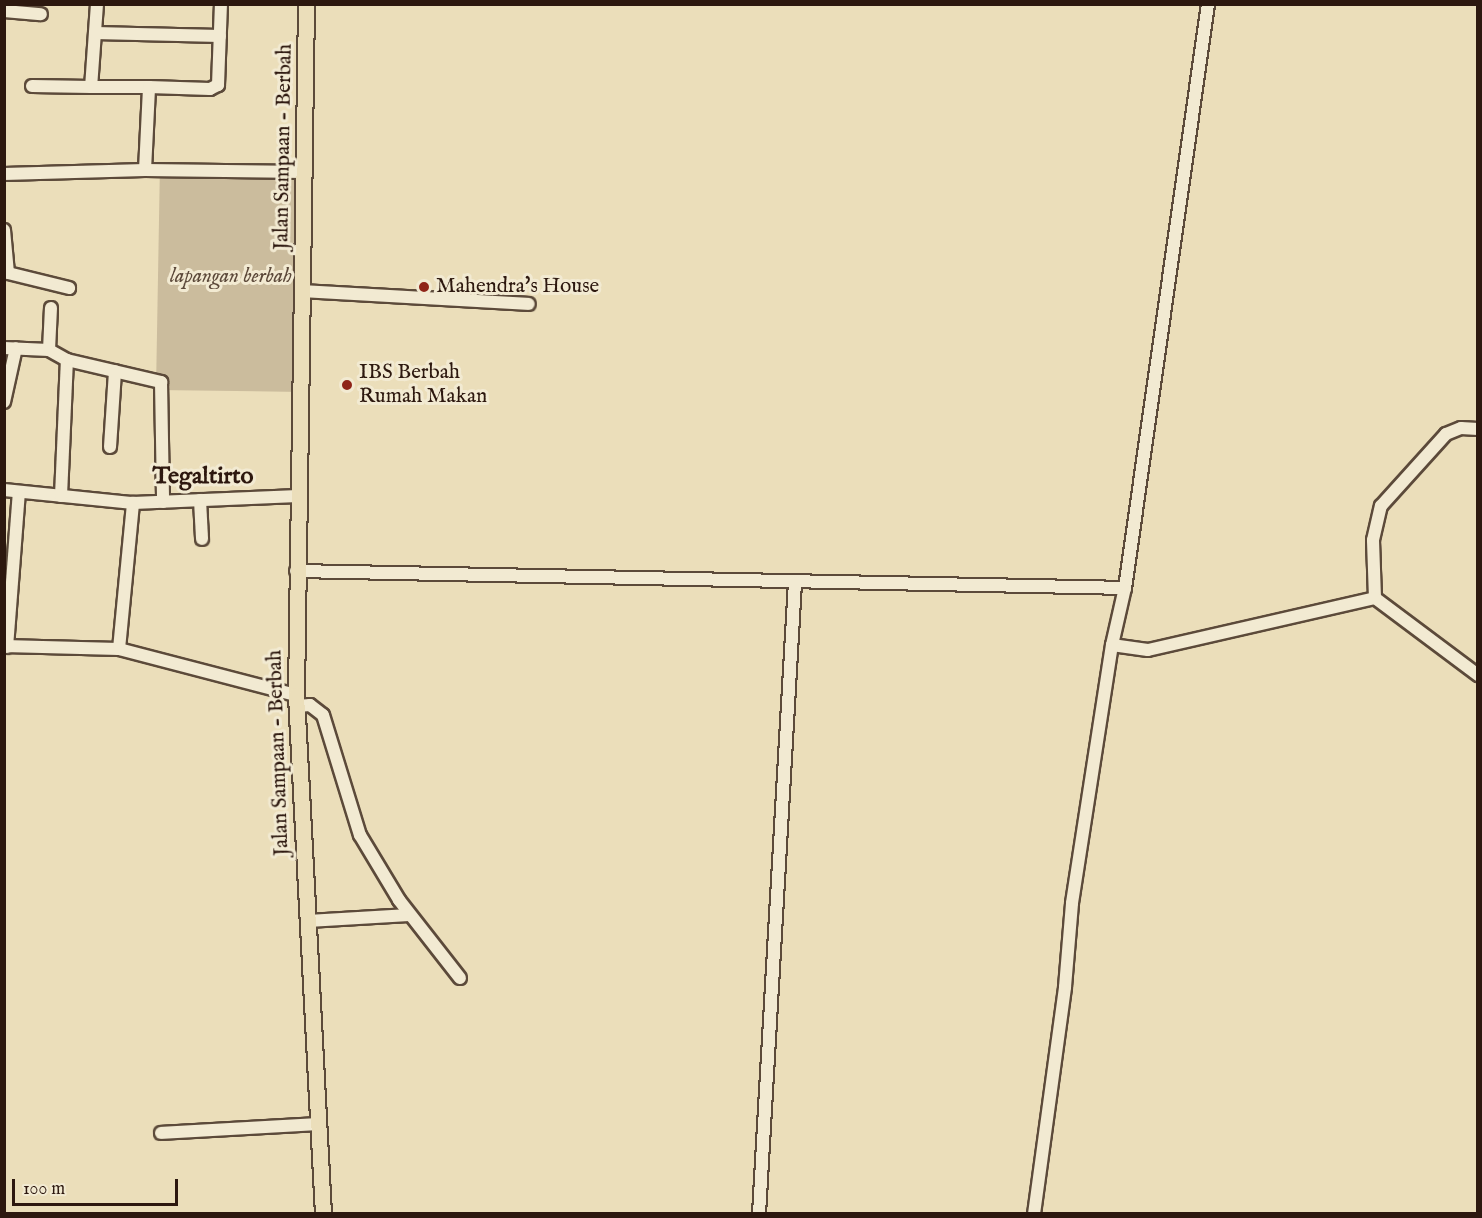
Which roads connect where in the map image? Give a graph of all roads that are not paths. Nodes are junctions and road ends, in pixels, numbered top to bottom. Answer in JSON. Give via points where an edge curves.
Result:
{"nodes":[{"id":1,"x":97,"y":4,"type":"edge"},
{"id":2,"x":221,"y":4,"type":"edge"},
{"id":3,"x":306,"y":4,"type":"edge"},
{"id":4,"x":1208,"y":4,"type":"edge"},
{"id":5,"x":4,"y":11,"type":"edge"},
{"id":6,"x":41,"y":14,"type":"dead end"},
{"id":7,"x":95,"y":33,"type":"junction"},
{"id":8,"x":220,"y":36,"type":"junction"},
{"id":9,"x":32,"y":86,"type":"dead end"},
{"id":10,"x":91,"y":87,"type":"junction"},
{"id":11,"x":149,"y":87,"type":"junction"},
{"id":12,"x":145,"y":170,"type":"junction"},
{"id":13,"x":305,"y":172,"type":"junction"},
{"id":14,"x":4,"y":174,"type":"edge"},
{"id":15,"x":4,"y":230,"type":"edge"},
{"id":16,"x":69,"y":288,"type":"dead end"},
{"id":17,"x":303,"y":291,"type":"junction"},
{"id":18,"x":529,"y":304,"type":"dead end"},
{"id":19,"x":51,"y":308,"type":"dead end"},
{"id":20,"x":10,"y":348,"type":"edge"},
{"id":21,"x":49,"y":350,"type":"junction"},
{"id":22,"x":67,"y":360,"type":"junction"},
{"id":23,"x":115,"y":371,"type":"junction"},
{"id":24,"x":4,"y":402,"type":"edge"},
{"id":25,"x":1478,"y":429,"type":"edge"},
{"id":26,"x":110,"y":447,"type":"dead end"},
{"id":27,"x":4,"y":490,"type":"edge"},
{"id":28,"x":19,"y":492,"type":"junction"},
{"id":29,"x":61,"y":496,"type":"junction"},
{"id":30,"x":298,"y":496,"type":"junction"},
{"id":31,"x":200,"y":500,"type":"junction"},
{"id":32,"x":163,"y":502,"type":"junction"},
{"id":33,"x":133,"y":503,"type":"junction"},
{"id":34,"x":202,"y":539,"type":"dead end"},
{"id":35,"x":296,"y":571,"type":"junction"},
{"id":36,"x":795,"y":582,"type":"junction"},
{"id":37,"x":1125,"y":588,"type":"junction"},
{"id":38,"x":1375,"y":598,"type":"junction"},
{"id":39,"x":1112,"y":645,"type":"junction"},
{"id":40,"x":6,"y":646,"type":"edge"},
{"id":41,"x":119,"y":649,"type":"junction"},
{"id":42,"x":1478,"y":675,"type":"edge"},
{"id":43,"x":296,"y":700,"type":"junction"},
{"id":44,"x":409,"y":915,"type":"junction"},
{"id":45,"x":308,"y":921,"type":"junction"},
{"id":46,"x":460,"y":978,"type":"dead end"},
{"id":47,"x":316,"y":1124,"type":"junction"},
{"id":48,"x":161,"y":1133,"type":"dead end"},
{"id":49,"x":323,"y":1214,"type":"edge"},
{"id":50,"x":759,"y":1214,"type":"edge"},
{"id":51,"x":1034,"y":1214,"type":"edge"}],
"edges":[{"from":1,"to":7,"type":"street"},
{"from":2,"to":8,"type":"street"},
{"from":3,"to":13,"type":"main road","name":"Jalan Sampaan - Berbah"},
{"from":4,"to":37,"type":"street"},
{"from":5,"to":6,"type":"street"},
{"from":7,"to":8,"type":"street"},
{"from":7,"to":10,"type":"street"},
{"from":8,"to":11,"type":"street","via":[[220,74],[215,88]]},
{"from":9,"to":10,"type":"street"},
{"from":10,"to":11,"type":"street"},
{"from":11,"to":12,"type":"street"},
{"from":12,"to":13,"type":"street"},
{"from":12,"to":14,"type":"street"},
{"from":13,"to":17,"type":"main road","name":"Jalan Sampaan - Berbah"},
{"from":15,"to":16,"type":"street","via":[[8,273]]},
{"from":17,"to":18,"type":"street"},
{"from":17,"to":30,"type":"main road","name":"Jalan Sampaan - Berbah"},
{"from":19,"to":21,"type":"street"},
{"from":20,"to":21,"type":"street"},
{"from":20,"to":24,"type":"street"},
{"from":21,"to":22,"type":"street"},
{"from":22,"to":23,"type":"street"},
{"from":22,"to":29,"type":"street"},
{"from":23,"to":26,"type":"street"},
{"from":23,"to":32,"type":"street","via":[[154,378],[165,390]]},
{"from":25,"to":38,"type":"street","via":[[1461,428],[1446,434],[1381,506],[1373,540]]},
{"from":27,"to":28,"type":"street"},
{"from":28,"to":29,"type":"street"},
{"from":28,"to":40,"type":"street"},
{"from":29,"to":33,"type":"street"},
{"from":30,"to":31,"type":"street"},
{"from":30,"to":35,"type":"main road","name":"Jalan Sampaan - Berbah"},
{"from":31,"to":32,"type":"street"},
{"from":31,"to":34,"type":"street"},
{"from":32,"to":33,"type":"street"},
{"from":33,"to":41,"type":"street"},
{"from":35,"to":36,"type":"street"},
{"from":35,"to":43,"type":"main road","name":"Jalan Sampaan - Berbah"},
{"from":36,"to":37,"type":"street"},
{"from":36,"to":50,"type":"street"},
{"from":37,"to":39,"type":"street"},
{"from":38,"to":39,"type":"street","via":[[1136,651]]},
{"from":38,"to":42,"type":"street"},
{"from":39,"to":51,"type":"street","via":[[1072,903],[1065,987]]},
{"from":40,"to":41,"type":"street"},
{"from":41,"to":43,"type":"street"},
{"from":43,"to":44,"type":"street","via":[[323,715],[355,826]]},
{"from":43,"to":45,"type":"main road","name":"Jalan Sampaan - Berbah"},
{"from":44,"to":45,"type":"street"},
{"from":44,"to":46,"type":"street"},
{"from":45,"to":47,"type":"main road","name":"Jalan Sampaan - Berbah"},
{"from":47,"to":48,"type":"street"},
{"from":47,"to":49,"type":"main road","name":"Jalan Sampaan - Berbah"}]}
